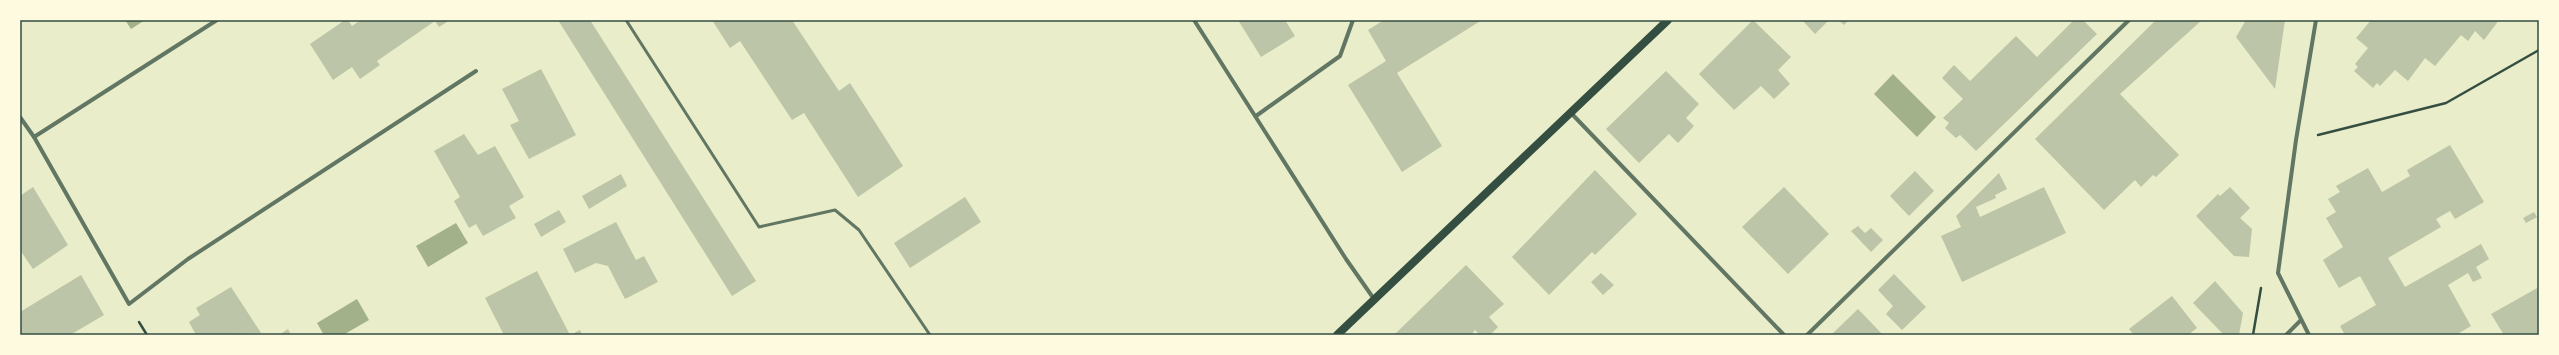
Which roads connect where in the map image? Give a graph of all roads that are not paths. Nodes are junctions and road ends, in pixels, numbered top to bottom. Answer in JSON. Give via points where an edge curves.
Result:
{"nodes":[{"id":1,"x":217,"y":20,"type":"edge"},
{"id":2,"x":626,"y":20,"type":"edge"},
{"id":3,"x":1194,"y":20,"type":"edge"},
{"id":4,"x":1353,"y":20,"type":"edge"},
{"id":5,"x":1668,"y":20,"type":"edge"},
{"id":6,"x":2129,"y":20,"type":"edge"},
{"id":7,"x":2316,"y":20,"type":"edge"},
{"id":8,"x":476,"y":71,"type":"dead end"},
{"id":9,"x":1571,"y":113,"type":"junction"},
{"id":10,"x":1256,"y":116,"type":"junction"},
{"id":11,"x":20,"y":117,"type":"edge"},
{"id":12,"x":34,"y":137,"type":"junction"},
{"id":13,"x":1374,"y":299,"type":"junction"},
{"id":14,"x":2301,"y":320,"type":"junction"},
{"id":15,"x":930,"y":335,"type":"edge"},
{"id":16,"x":1337,"y":335,"type":"edge"},
{"id":17,"x":1784,"y":335,"type":"edge"},
{"id":18,"x":1807,"y":335,"type":"edge"},
{"id":19,"x":2286,"y":335,"type":"edge"},
{"id":20,"x":2309,"y":335,"type":"edge"}],
"edges":[{"from":1,"to":12,"type":"street"},
{"from":2,"to":15,"type":"lane","via":[[759,228],[835,210],[859,230]]},
{"from":3,"to":10,"type":"street"},
{"from":4,"to":10,"type":"street","via":[[1340,56]]},
{"from":5,"to":9,"type":"main road"},
{"from":6,"to":18,"type":"street"},
{"from":7,"to":14,"type":"street","via":[[2278,273]]},
{"from":8,"to":12,"type":"street","via":[[188,260],[129,304]]},
{"from":9,"to":13,"type":"main road"},
{"from":9,"to":17,"type":"street"},
{"from":10,"to":13,"type":"street"},
{"from":11,"to":12,"type":"street"},
{"from":13,"to":16,"type":"main road"},
{"from":14,"to":19,"type":"street"},
{"from":14,"to":20,"type":"street"}]}
